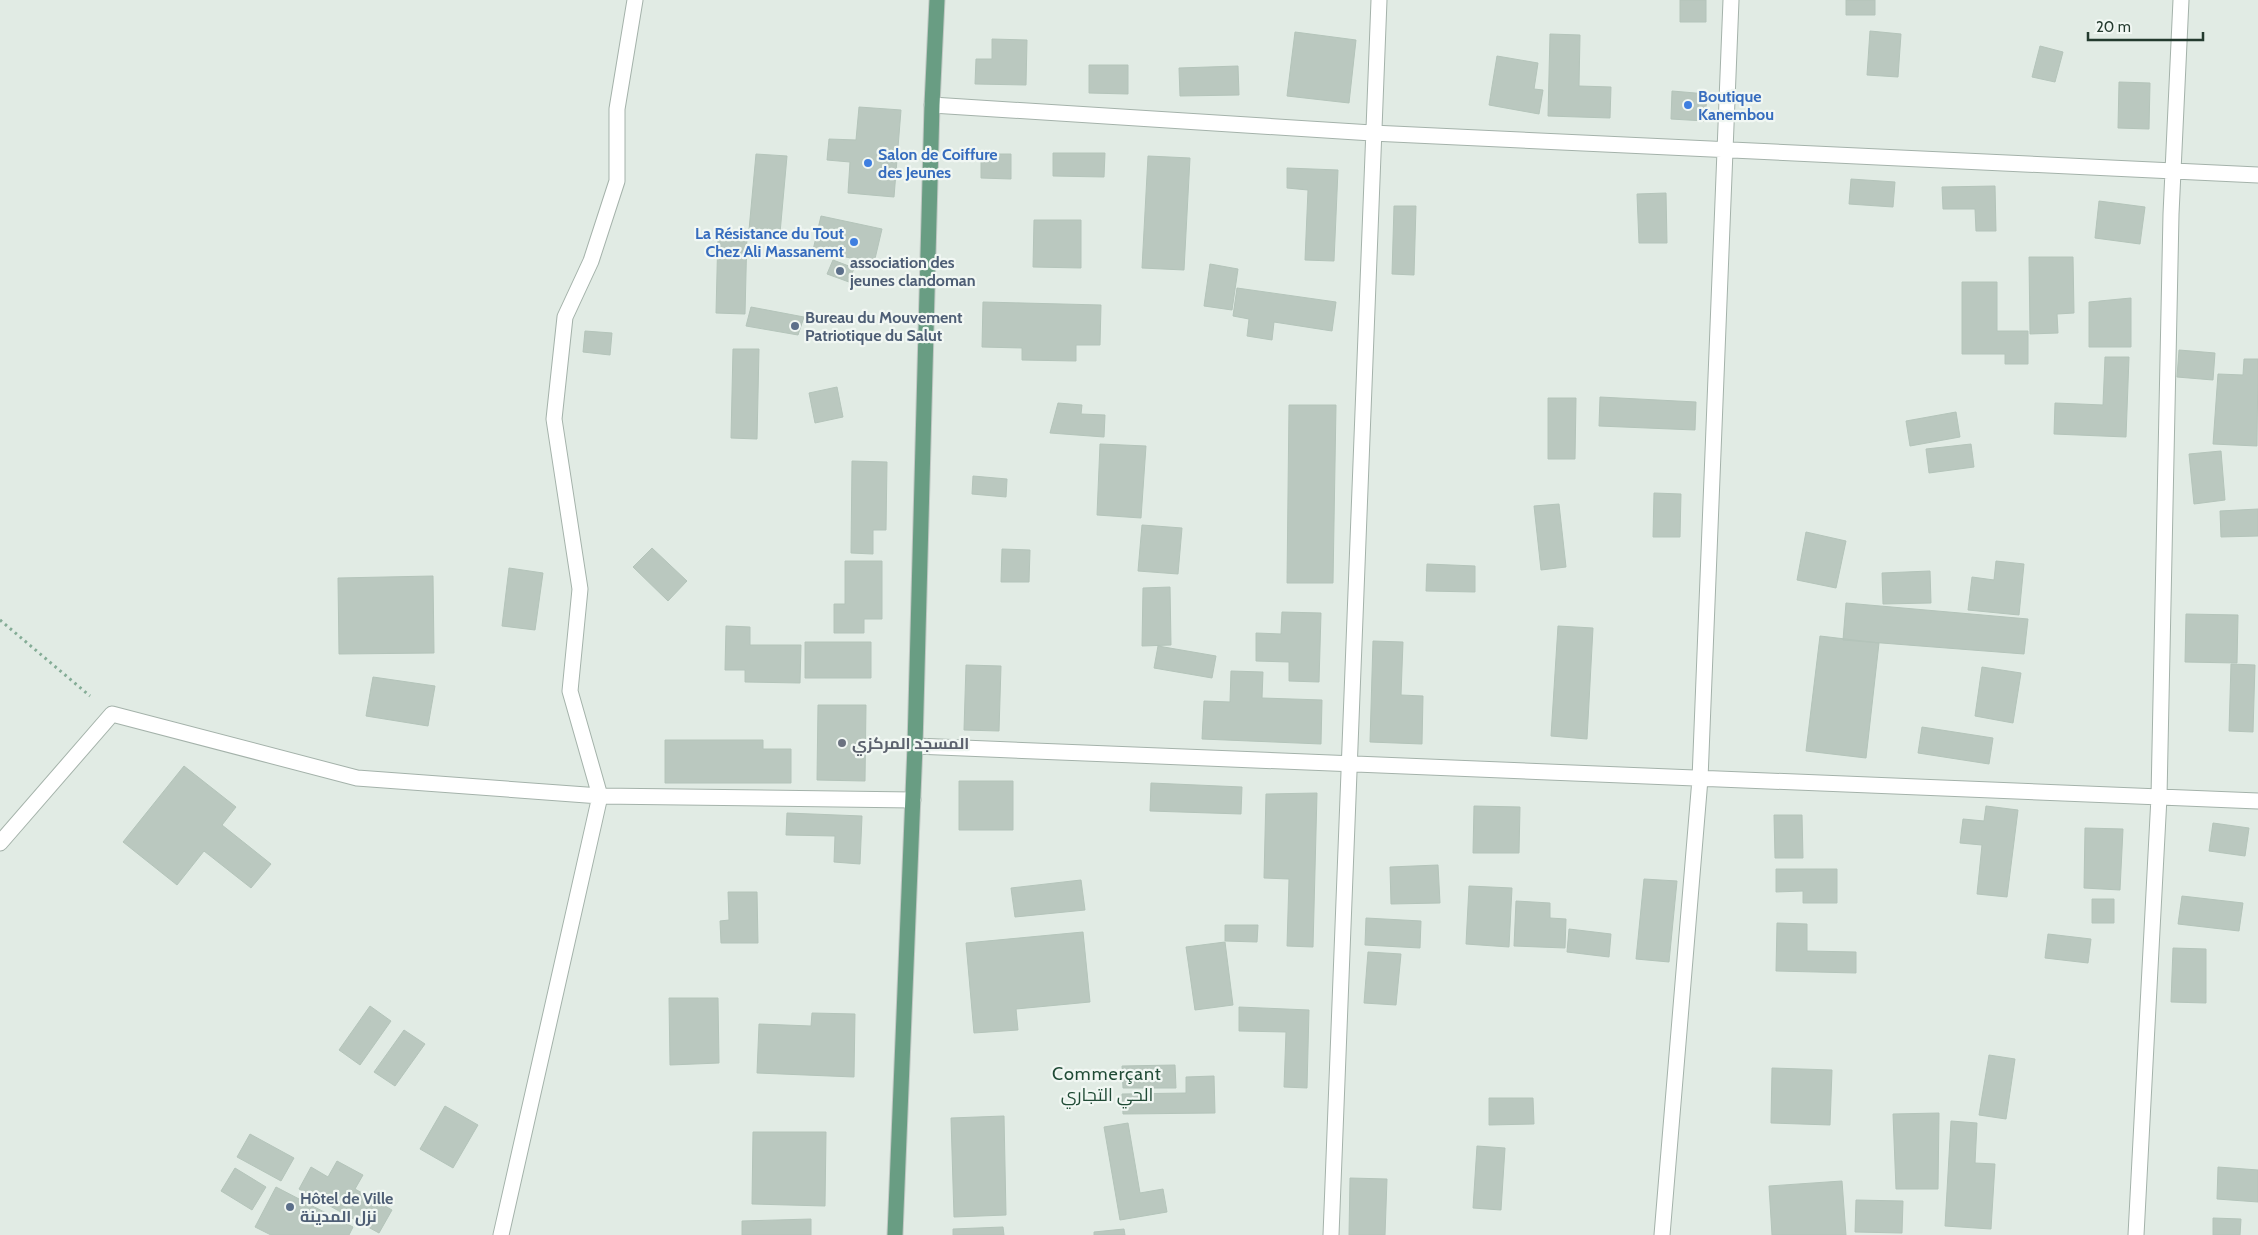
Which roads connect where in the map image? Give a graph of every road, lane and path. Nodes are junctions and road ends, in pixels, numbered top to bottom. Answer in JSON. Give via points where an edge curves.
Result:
{"nodes":[{"id":1,"x":636,"y":0,"type":"edge"},
{"id":2,"x":937,"y":0,"type":"edge"},
{"id":3,"x":1379,"y":0,"type":"edge"},
{"id":4,"x":1731,"y":0,"type":"edge"},
{"id":5,"x":2181,"y":0,"type":"edge"},
{"id":6,"x":932,"y":105,"type":"junction"},
{"id":7,"x":1372,"y":133,"type":"junction"},
{"id":8,"x":1726,"y":150,"type":"junction"},
{"id":9,"x":2173,"y":171,"type":"junction"},
{"id":10,"x":2258,"y":175,"type":"edge"},
{"id":11,"x":0,"y":620,"type":"edge"},
{"id":12,"x":112,"y":714,"type":"junction"},
{"id":13,"x":915,"y":746,"type":"junction"},
{"id":14,"x":1349,"y":765,"type":"junction"},
{"id":15,"x":1700,"y":779,"type":"junction"},
{"id":16,"x":600,"y":796,"type":"junction"},
{"id":17,"x":2159,"y":797,"type":"junction"},
{"id":18,"x":913,"y":800,"type":"junction"},
{"id":19,"x":2258,"y":801,"type":"edge"},
{"id":20,"x":0,"y":843,"type":"edge"},
{"id":21,"x":501,"y":1235,"type":"edge"},
{"id":22,"x":896,"y":1235,"type":"edge"},
{"id":23,"x":1331,"y":1235,"type":"edge"},
{"id":24,"x":1662,"y":1235,"type":"edge"},
{"id":25,"x":2136,"y":1235,"type":"edge"}],
"edges":[{"from":1,"to":16,"type":"street","via":[[617,109],[617,181],[591,261],[565,317],[554,419],[580,589],[570,691]]},
{"from":2,"to":6,"type":"main road"},
{"from":3,"to":7,"type":"street"},
{"from":4,"to":8,"type":"street"},
{"from":5,"to":9,"type":"street"},
{"from":6,"to":7,"type":"street"},
{"from":6,"to":13,"type":"main road"},
{"from":7,"to":8,"type":"street"},
{"from":7,"to":14,"type":"street"},
{"from":8,"to":9,"type":"street"},
{"from":8,"to":15,"type":"street"},
{"from":9,"to":10,"type":"street"},
{"from":9,"to":17,"type":"street"},
{"from":11,"to":12,"type":"path"},
{"from":12,"to":16,"type":"street","via":[[357,778]]},
{"from":12,"to":20,"type":"street"},
{"from":13,"to":14,"type":"street"},
{"from":13,"to":18,"type":"main road"},
{"from":14,"to":15,"type":"street"},
{"from":14,"to":23,"type":"street"},
{"from":15,"to":17,"type":"street"},
{"from":15,"to":24,"type":"street"},
{"from":16,"to":18,"type":"street"},
{"from":16,"to":21,"type":"street"},
{"from":17,"to":19,"type":"street"},
{"from":17,"to":25,"type":"street"},
{"from":18,"to":22,"type":"main road"}]}
